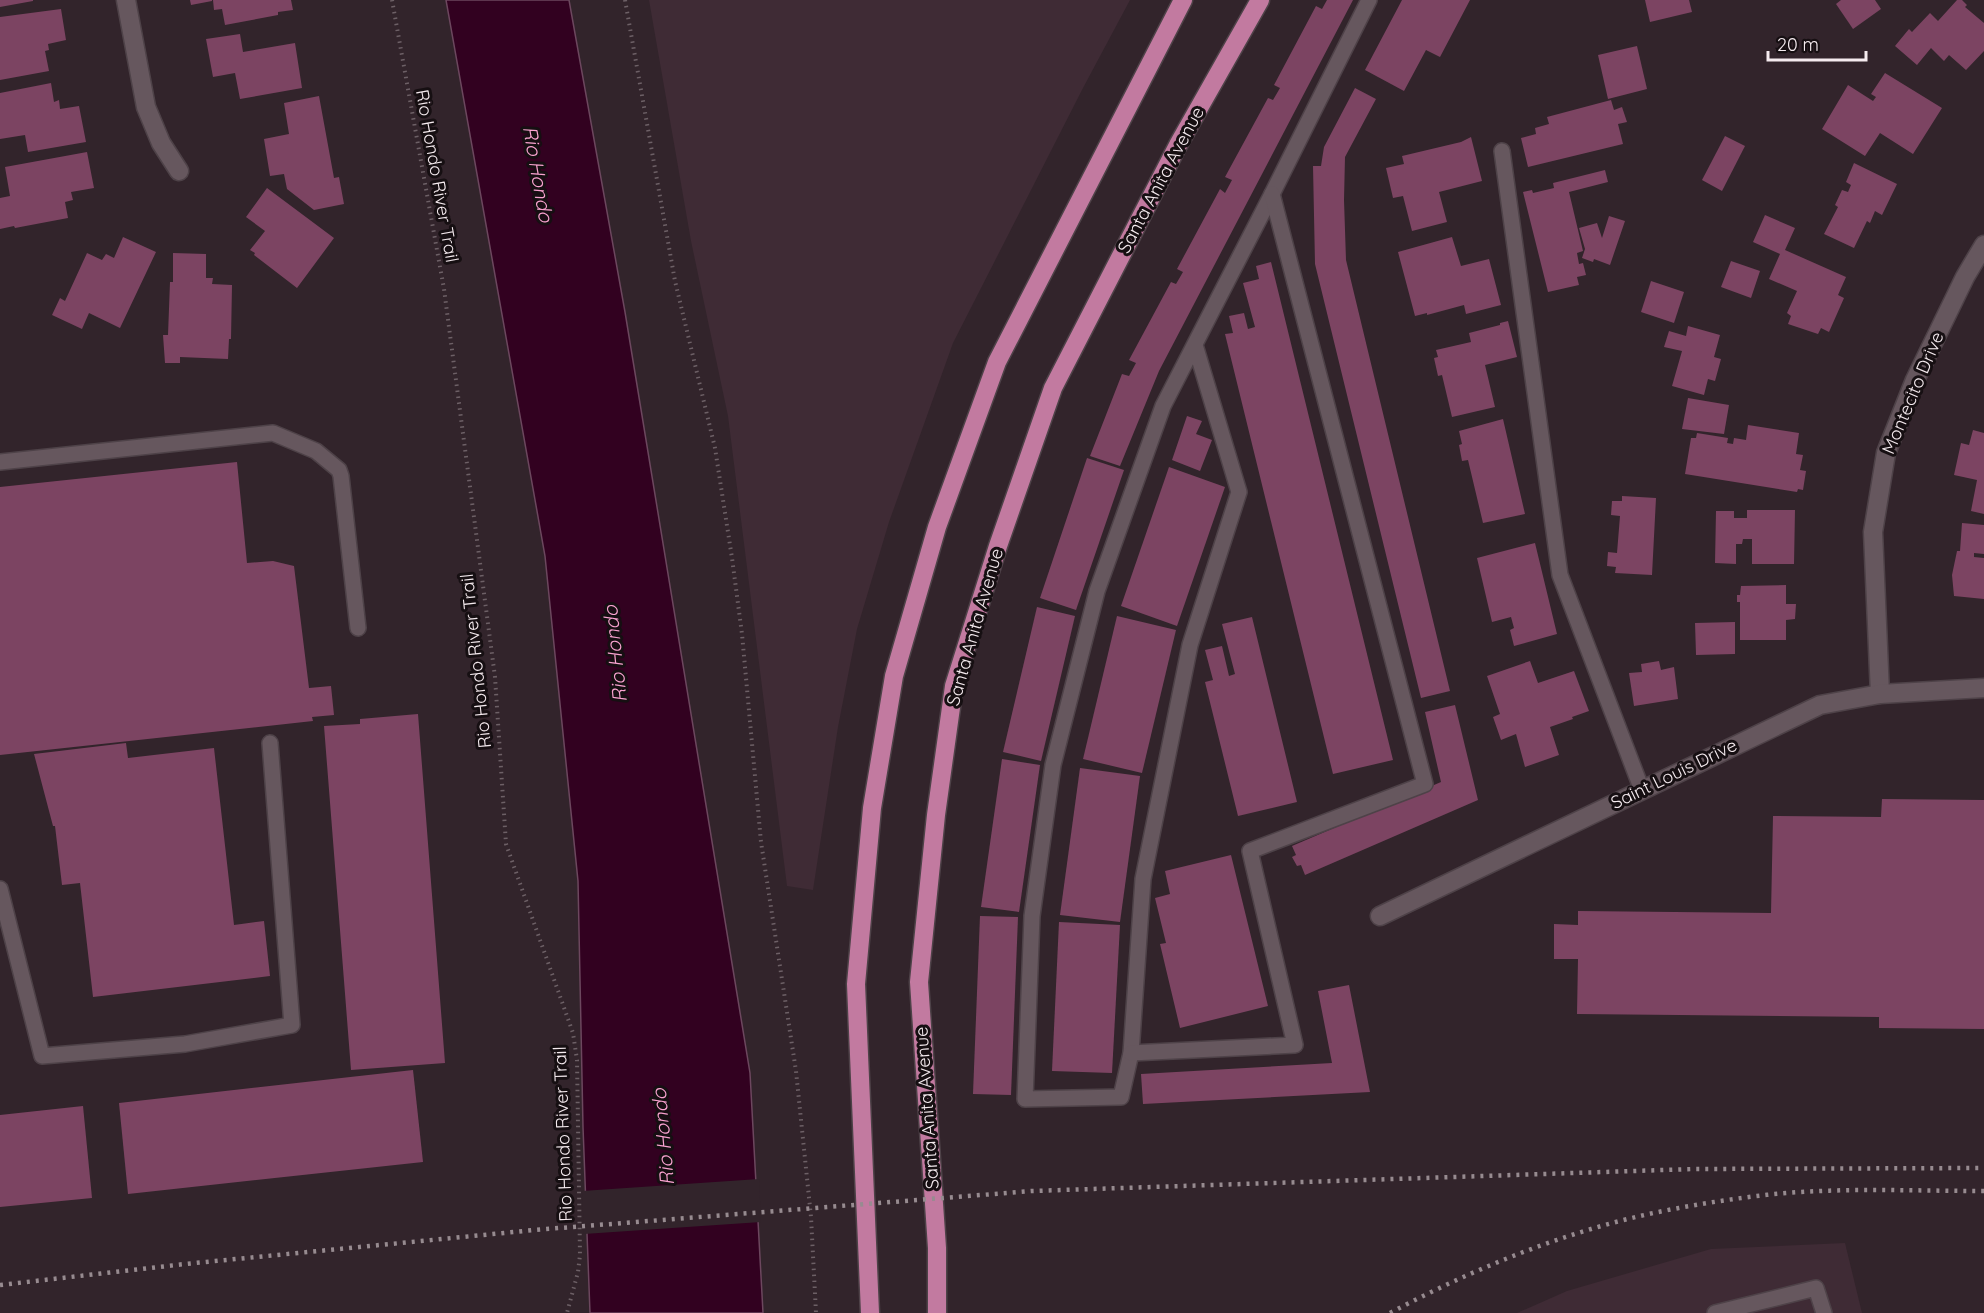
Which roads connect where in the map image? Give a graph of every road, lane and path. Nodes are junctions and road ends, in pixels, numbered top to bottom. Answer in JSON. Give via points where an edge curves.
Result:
{"nodes":[{"id":1,"x":126,"y":0,"type":"edge"},
{"id":2,"x":392,"y":0,"type":"edge"},
{"id":3,"x":625,"y":0,"type":"edge"},
{"id":4,"x":1183,"y":0,"type":"edge"},
{"id":5,"x":1260,"y":0,"type":"edge"},
{"id":6,"x":1369,"y":0,"type":"edge"},
{"id":7,"x":1502,"y":151,"type":"dead end"},
{"id":8,"x":179,"y":171,"type":"dead end"},
{"id":9,"x":1272,"y":194,"type":"junction"},
{"id":10,"x":1984,"y":245,"type":"edge"},
{"id":11,"x":1196,"y":345,"type":"junction"},
{"id":12,"x":0,"y":462,"type":"edge"},
{"id":13,"x":358,"y":628,"type":"dead end"},
{"id":14,"x":1984,"y":688,"type":"edge"},
{"id":15,"x":1880,"y":694,"type":"junction"},
{"id":16,"x":270,"y":743,"type":"dead end"},
{"id":17,"x":1642,"y":790,"type":"junction"},
{"id":18,"x":0,"y":889,"type":"edge"},
{"id":19,"x":1380,"y":916,"type":"dead end"},
{"id":20,"x":1131,"y":1053,"type":"junction"},
{"id":21,"x":567,"y":1313,"type":"edge"},
{"id":22,"x":816,"y":1313,"type":"edge"},
{"id":23,"x":870,"y":1313,"type":"edge"},
{"id":24,"x":938,"y":1313,"type":"edge"},
{"id":25,"x":1715,"y":1313,"type":"edge"},
{"id":26,"x":1824,"y":1313,"type":"edge"}],
"edges":[{"from":1,"to":8,"type":"street","via":[[146,107],[160,143]]},
{"from":2,"to":21,"type":"path","name":"Rio Hondo River Trail","via":[[444,289],[495,677],[506,844],[573,1033],[577,1060],[580,1255]]},
{"from":3,"to":22,"type":"path","via":[[675,281],[715,448],[732,558],[761,842],[796,1071]]},
{"from":4,"to":23,"type":"main road","via":[[997,362],[938,527],[894,676],[872,808],[856,984]]},
{"from":5,"to":24,"type":"main road","name":"Santa Anita Avenue","via":[[1178,145],[1053,388],[954,686],[919,982]]},
{"from":6,"to":9,"type":"lane"},
{"from":7,"to":17,"type":"lane","via":[[1560,575]]},
{"from":9,"to":11,"type":"lane"},
{"from":9,"to":20,"type":"lane","via":[[1425,784],[1250,851],[1295,1045]]},
{"from":10,"to":15,"type":"street","name":"Montecito Drive","via":[[1915,380],[1886,453],[1873,532]]},
{"from":11,"to":20,"type":"lane","via":[[1239,492],[1190,645],[1145,867]]},
{"from":11,"to":20,"type":"lane","via":[[1163,406],[1096,591],[1053,765],[1032,916],[1024,1099],[1120,1097]]},
{"from":12,"to":13,"type":"lane","via":[[273,433],[316,451],[341,476]]},
{"from":14,"to":15,"type":"street","name":"Saint Louis Drive"},
{"from":15,"to":17,"type":"street","name":"Saint Louis Drive","via":[[1820,705]]},
{"from":16,"to":18,"type":"lane","via":[[292,1025],[185,1044],[42,1056]]},
{"from":17,"to":19,"type":"street","name":"Saint Louis Drive"},
{"from":25,"to":26,"type":"lane","via":[[1816,1288]]}]}
